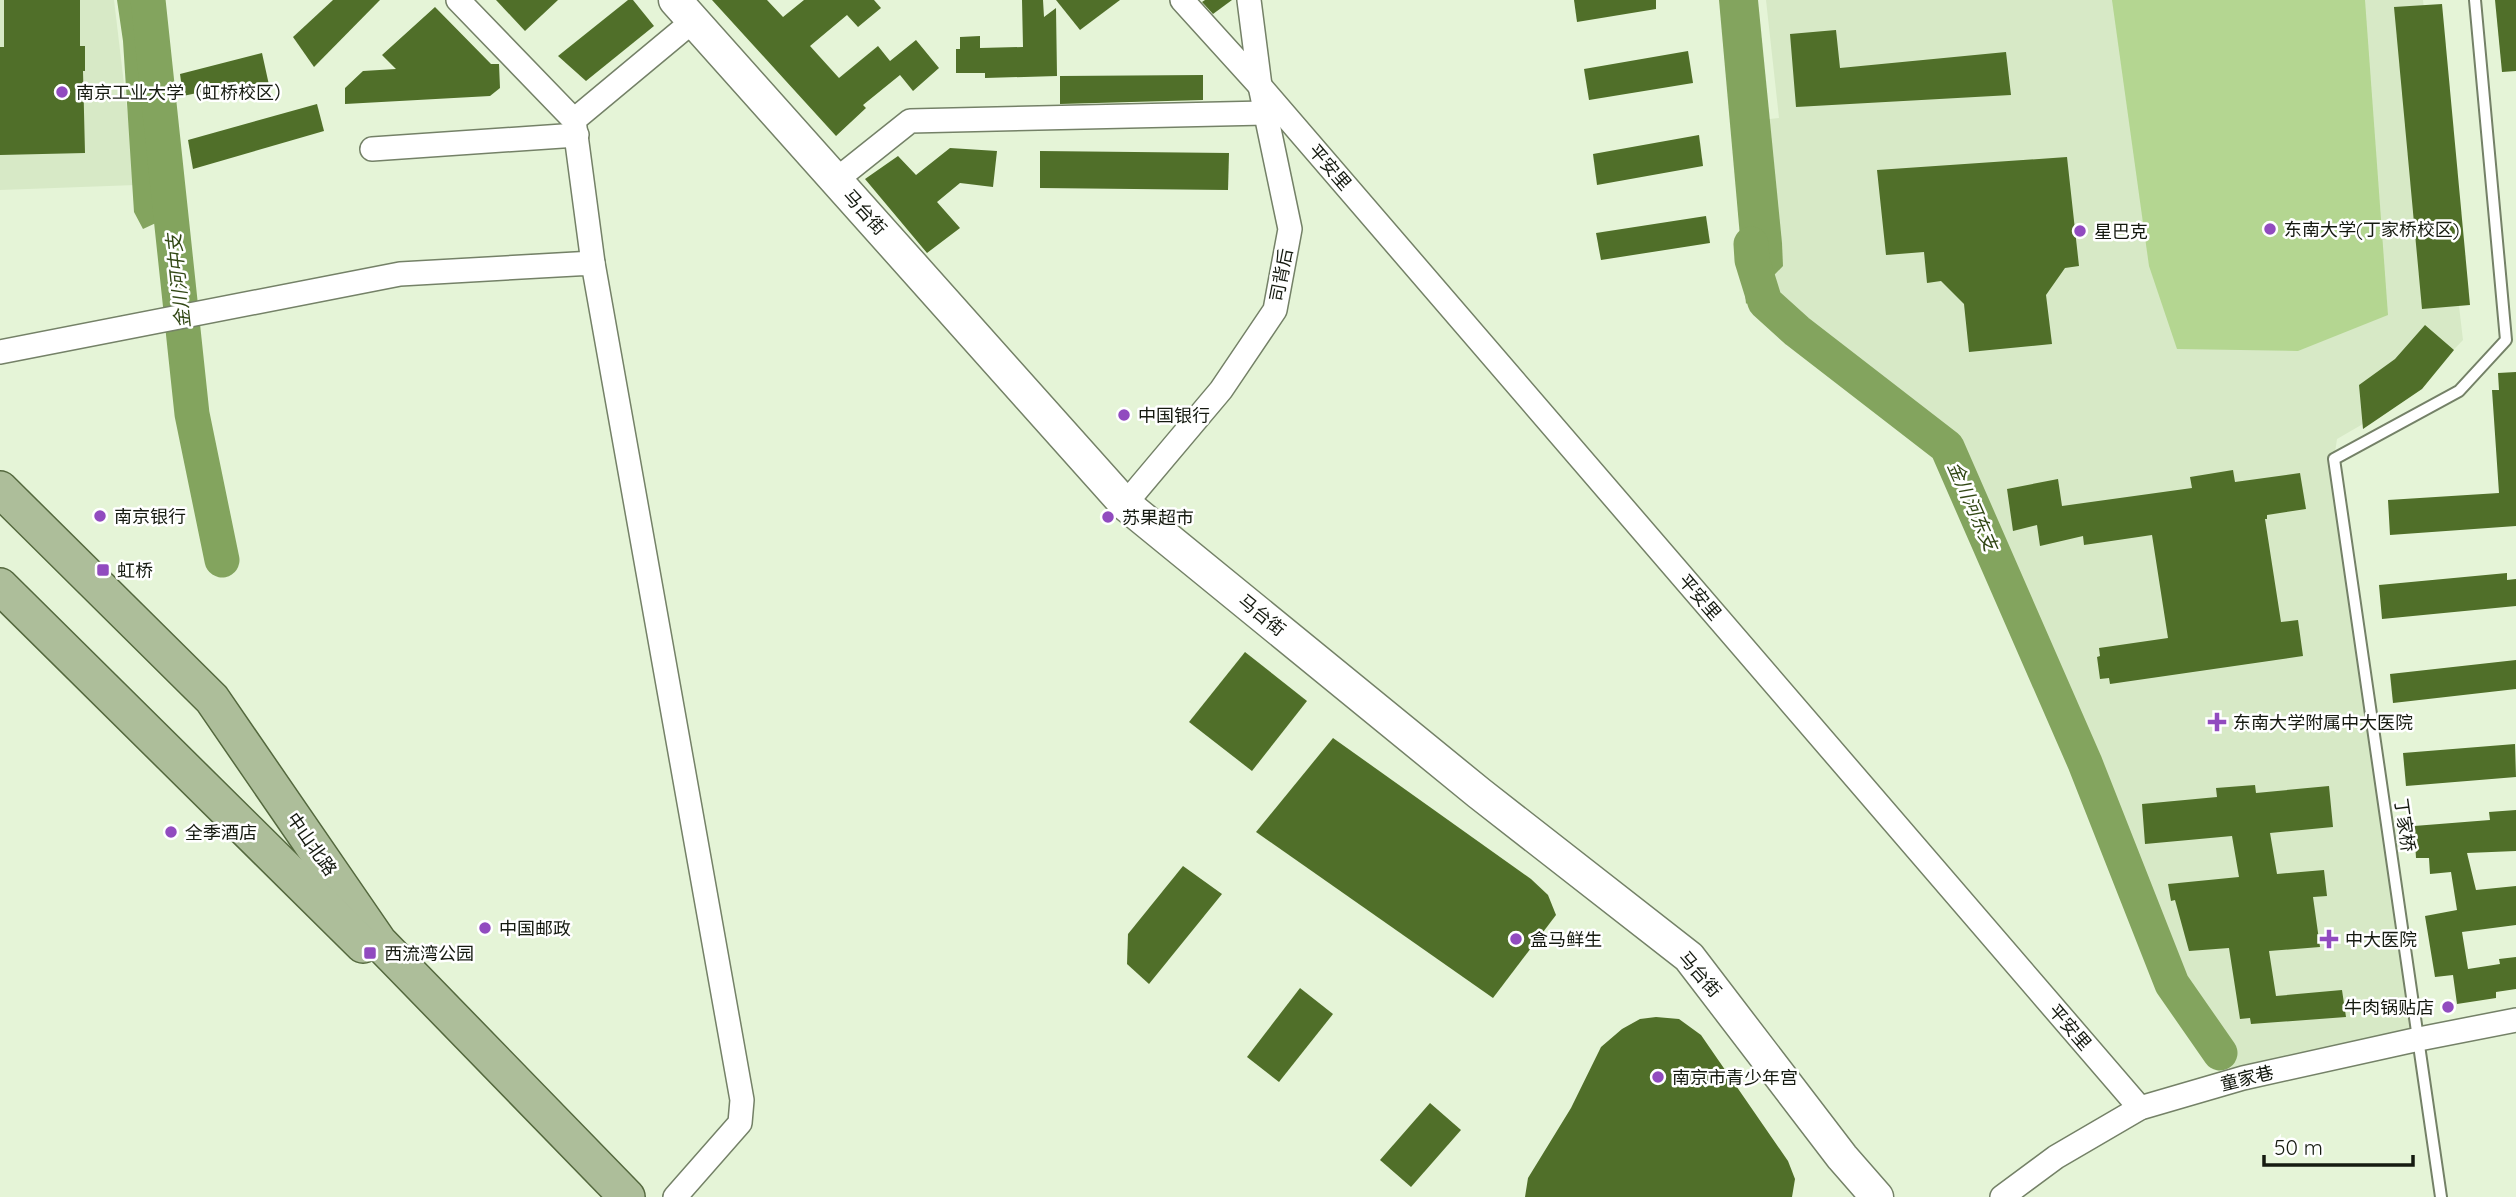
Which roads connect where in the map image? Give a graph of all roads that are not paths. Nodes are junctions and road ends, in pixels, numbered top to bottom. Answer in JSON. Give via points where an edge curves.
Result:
{"nodes":[{"id":1,"x":458,"y":0,"type":"edge"},
{"id":2,"x":1182,"y":0,"type":"edge"},
{"id":3,"x":1249,"y":0,"type":"edge"},
{"id":4,"x":2475,"y":0,"type":"edge"},
{"id":5,"x":684,"y":10,"type":"edge"},
{"id":6,"x":1260,"y":86,"type":"junction"},
{"id":7,"x":1265,"y":113,"type":"junction"},
{"id":8,"x":575,"y":128,"type":"junction"},
{"id":9,"x":372,"y":149,"type":"dead end"},
{"id":10,"x":836,"y":180,"type":"junction"},
{"id":11,"x":593,"y":263,"type":"junction"},
{"id":12,"x":0,"y":352,"type":"edge"},
{"id":13,"x":0,"y":489,"type":"edge"},
{"id":14,"x":1125,"y":504,"type":"junction"},
{"id":15,"x":0,"y":586,"type":"edge"},
{"id":16,"x":2516,"y":1020,"type":"edge"},
{"id":17,"x":2419,"y":1039,"type":"junction"},
{"id":18,"x":2140,"y":1108,"type":"junction"},
{"id":19,"x":606,"y":1197,"type":"edge"},
{"id":20,"x":627,"y":1197,"type":"edge"},
{"id":21,"x":675,"y":1197,"type":"edge"},
{"id":22,"x":1877,"y":1197,"type":"edge"},
{"id":23,"x":2002,"y":1197,"type":"edge"},
{"id":24,"x":2441,"y":1197,"type":"edge"}],
"edges":[{"from":1,"to":8,"type":"street"},
{"from":2,"to":6,"type":"street","name":"平安里"},
{"from":3,"to":6,"type":"street","name":"司背后"},
{"from":4,"to":17,"type":"lane","name":"丁家桥","via":[[2506,340],[2459,391],[2334,459]]},
{"from":5,"to":8,"type":"street"},
{"from":5,"to":10,"type":"street","name":"马台街"},
{"from":6,"to":7,"type":"street","name":"司背后"},
{"from":6,"to":18,"type":"street","name":"平安里"},
{"from":7,"to":10,"type":"street","via":[[910,121]]},
{"from":7,"to":14,"type":"street","name":"司背后","via":[[1290,229],[1275,310],[1221,390]]},
{"from":8,"to":9,"type":"street"},
{"from":8,"to":11,"type":"street"},
{"from":10,"to":14,"type":"street","name":"马台街"},
{"from":11,"to":12,"type":"street","via":[[400,274]]},
{"from":11,"to":21,"type":"street","via":[[742,1100],[740,1123]]},
{"from":13,"to":20,"type":"main road","name":"中山北路","via":[[212,699],[379,942]]},
{"from":14,"to":22,"type":"street","name":"马台街","via":[[1479,793],[1689,957]]},
{"from":15,"to":19,"type":"main road","name":"中山北路","via":[[370,953]]},
{"from":16,"to":17,"type":"street","name":"童家巷"},
{"from":17,"to":18,"type":"street","name":"童家巷","via":[[2243,1078]]},
{"from":17,"to":24,"type":"lane","name":"丁家桥"},
{"from":18,"to":23,"type":"street","name":"童家巷","via":[[2056,1157]]}]}
